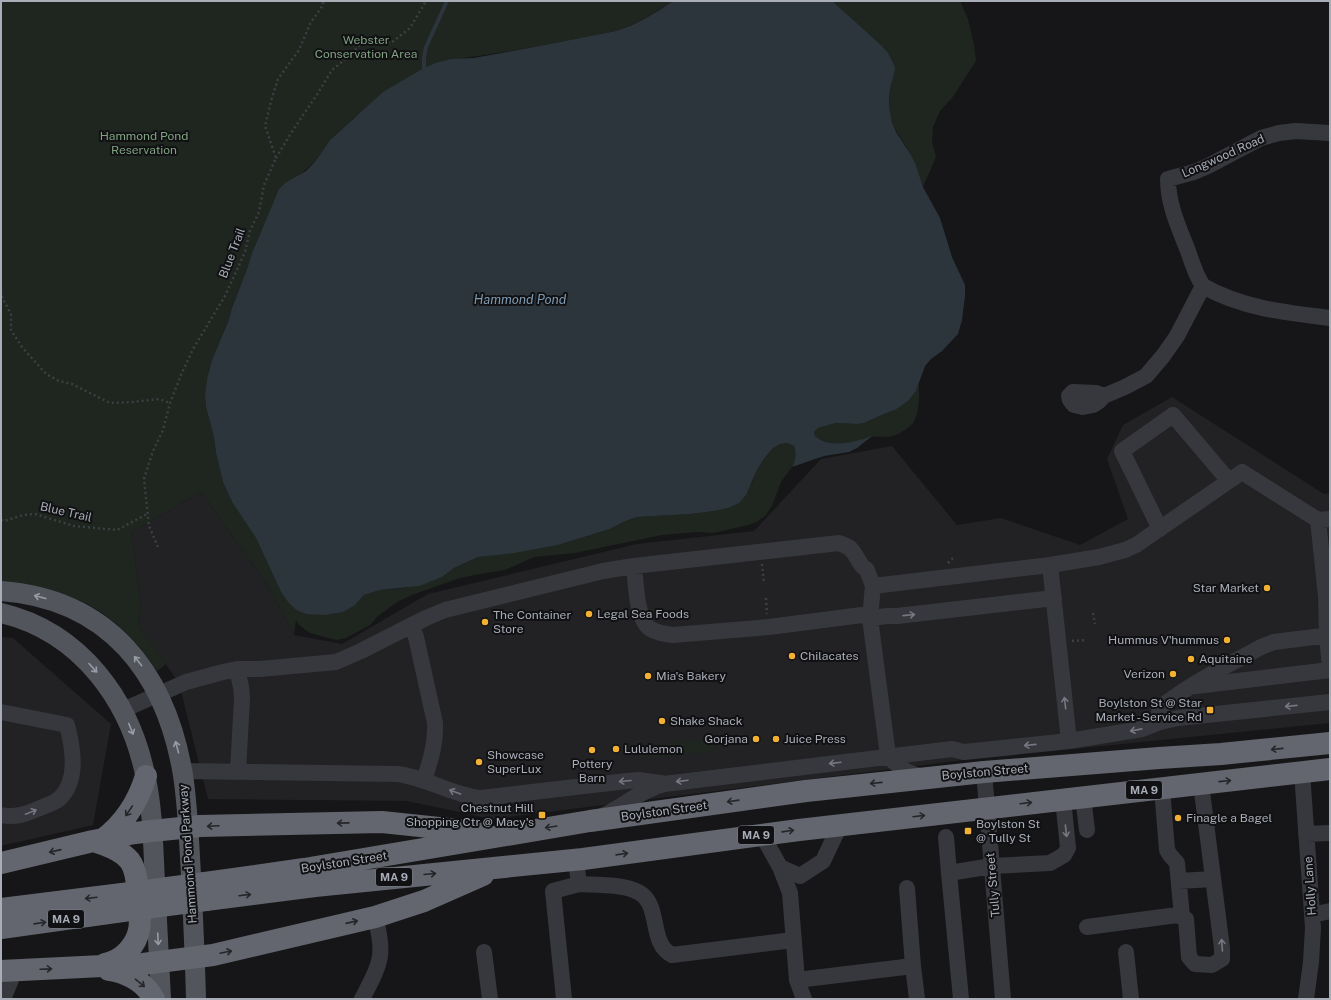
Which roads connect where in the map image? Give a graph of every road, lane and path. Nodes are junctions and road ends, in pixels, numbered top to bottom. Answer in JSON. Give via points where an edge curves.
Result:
{"nodes":[{"id":1,"x":323,"y":1,"type":"edge"},
{"id":2,"x":426,"y":1,"type":"edge"},
{"id":3,"x":1330,"y":133,"type":"edge"},
{"id":4,"x":276,"y":158,"type":"junction"},
{"id":5,"x":1203,"y":286,"type":"junction"},
{"id":6,"x":1,"y":291,"type":"edge"},
{"id":7,"x":1330,"y":318,"type":"edge"},
{"id":8,"x":1104,"y":396,"type":"dead end"},
{"id":9,"x":170,"y":403,"type":"junction"},
{"id":10,"x":1229,"y":481,"type":"junction"},
{"id":11,"x":147,"y":514,"type":"junction"},
{"id":12,"x":1,"y":520,"type":"edge"},
{"id":13,"x":1324,"y":520,"type":"edge"},
{"id":14,"x":1160,"y":528,"type":"junction"},
{"id":15,"x":158,"y":547,"type":"dead end"},
{"id":16,"x":954,"y":557,"type":"dead end"},
{"id":17,"x":761,"y":559,"type":"dead end"},
{"id":18,"x":949,"y":562,"type":"dead end"},
{"id":19,"x":1050,"y":565,"type":"junction"},
{"id":20,"x":634,"y":566,"type":"junction"},
{"id":21,"x":764,"y":584,"type":"dead end"},
{"id":22,"x":872,"y":586,"type":"junction"},
{"id":23,"x":1,"y":592,"type":"edge"},
{"id":24,"x":766,"y":598,"type":"dead end"},
{"id":25,"x":1054,"y":598,"type":"junction"},
{"id":26,"x":1,"y":613,"type":"edge"},
{"id":27,"x":1093,"y":613,"type":"dead end"},
{"id":28,"x":870,"y":618,"type":"junction"},
{"id":29,"x":768,"y":620,"type":"dead end"},
{"id":30,"x":1095,"y":624,"type":"dead end"},
{"id":31,"x":411,"y":626,"type":"junction"},
{"id":32,"x":1328,"y":635,"type":"edge"},
{"id":33,"x":1063,"y":638,"type":"junction"},
{"id":34,"x":1088,"y":640,"type":"dead end"},
{"id":35,"x":237,"y":669,"type":"junction"},
{"id":36,"x":1330,"y":670,"type":"edge"},
{"id":37,"x":1190,"y":687,"type":"junction"},
{"id":38,"x":158,"y":694,"type":"junction"},
{"id":39,"x":1330,"y":702,"type":"edge"},
{"id":40,"x":123,"y":710,"type":"junction"},
{"id":41,"x":1,"y":712,"type":"edge"},
{"id":42,"x":1160,"y":722,"type":"junction"},
{"id":43,"x":1069,"y":741,"type":"junction"},
{"id":44,"x":1330,"y":743,"type":"edge"},
{"id":45,"x":888,"y":756,"type":"junction"},
{"id":46,"x":1330,"y":769,"type":"edge"},
{"id":47,"x":182,"y":771,"type":"junction"},
{"id":48,"x":238,"y":772,"type":"junction"},
{"id":49,"x":984,"y":772,"type":"junction"},
{"id":50,"x":1302,"y":772,"type":"junction"},
{"id":51,"x":735,"y":775,"type":"junction"},
{"id":52,"x":146,"y":776,"type":"junction"},
{"id":53,"x":929,"y":778,"type":"junction"},
{"id":54,"x":424,"y":781,"type":"junction"},
{"id":55,"x":664,"y":784,"type":"junction"},
{"id":56,"x":1201,"y":784,"type":"junction"},
{"id":57,"x":1162,"y":788,"type":"junction"},
{"id":58,"x":780,"y":795,"type":"junction"},
{"id":59,"x":1073,"y":798,"type":"junction"},
{"id":60,"x":987,"y":808,"type":"junction"},
{"id":61,"x":1,"y":815,"type":"edge"},
{"id":62,"x":590,"y":821,"type":"junction"},
{"id":63,"x":840,"y":825,"type":"junction"},
{"id":64,"x":188,"y":827,"type":"junction"},
{"id":65,"x":152,"y":830,"type":"junction"},
{"id":66,"x":1087,"y":830,"type":"dead end"},
{"id":67,"x":1330,"y":833,"type":"edge"},
{"id":68,"x":508,"y":834,"type":"junction"},
{"id":69,"x":1306,"y":834,"type":"junction"},
{"id":70,"x":762,"y":835,"type":"junction"},
{"id":71,"x":946,"y":837,"type":"dead end"},
{"id":72,"x":97,"y":840,"type":"junction"},
{"id":73,"x":576,"y":860,"type":"junction"},
{"id":74,"x":1,"y":863,"type":"edge"},
{"id":75,"x":992,"y":866,"type":"junction"},
{"id":76,"x":501,"y":867,"type":"junction"},
{"id":77,"x":780,"y":867,"type":"junction"},
{"id":78,"x":949,"y":873,"type":"junction"},
{"id":79,"x":1213,"y":879,"type":"junction"},
{"id":80,"x":1179,"y":881,"type":"junction"},
{"id":81,"x":579,"y":884,"type":"junction"},
{"id":82,"x":907,"y":888,"type":"dead end"},
{"id":83,"x":206,"y":891,"type":"junction"},
{"id":84,"x":130,"y":901,"type":"junction"},
{"id":85,"x":1,"y":910,"type":"edge"},
{"id":86,"x":1330,"y":910,"type":"edge"},
{"id":87,"x":1312,"y":916,"type":"junction"},
{"id":88,"x":375,"y":917,"type":"junction"},
{"id":89,"x":1182,"y":917,"type":"junction"},
{"id":90,"x":1087,"y":927,"type":"dead end"},
{"id":91,"x":1,"y":928,"type":"edge"},
{"id":92,"x":793,"y":940,"type":"junction"},
{"id":93,"x":484,"y":952,"type":"dead end"},
{"id":94,"x":1126,"y":952,"type":"dead end"},
{"id":95,"x":195,"y":957,"type":"junction"},
{"id":96,"x":160,"y":962,"type":"junction"},
{"id":97,"x":913,"y":966,"type":"junction"},
{"id":98,"x":94,"y":967,"type":"junction"},
{"id":99,"x":5,"y":971,"type":"edge"},
{"id":100,"x":797,"y":980,"type":"junction"},
{"id":101,"x":3,"y":999,"type":"edge"},
{"id":102,"x":154,"y":999,"type":"edge"},
{"id":103,"x":161,"y":999,"type":"edge"},
{"id":104,"x":196,"y":999,"type":"edge"},
{"id":105,"x":362,"y":999,"type":"edge"},
{"id":106,"x":490,"y":999,"type":"edge"},
{"id":107,"x":564,"y":999,"type":"edge"},
{"id":108,"x":804,"y":999,"type":"edge"},
{"id":109,"x":916,"y":999,"type":"edge"},
{"id":110,"x":961,"y":999,"type":"edge"},
{"id":111,"x":1003,"y":999,"type":"edge"},
{"id":112,"x":1131,"y":999,"type":"edge"},
{"id":113,"x":1306,"y":999,"type":"edge"}],
"edges":[{"from":1,"to":4,"type":"path","via":[[299,50],[278,79],[271,101],[265,126]]},
{"from":2,"to":4,"type":"path","name":"Blue Trail","via":[[410,28],[391,43],[376,42],[358,46],[332,70]]},
{"from":3,"to":5,"type":"street","name":"Longwood Road","via":[[1296,131],[1261,138],[1208,166],[1168,179],[1174,217]]},
{"from":4,"to":9,"type":"path","name":"Blue Trail","via":[[264,185],[245,252],[225,296],[193,349]]},
{"from":5,"to":7,"type":"street","via":[[1262,308]]},
{"from":5,"to":8,"type":"street","via":[[1177,336],[1146,376]]},
{"from":6,"to":9,"type":"path","via":[[11,314],[11,330],[46,374],[110,403],[159,399]]},
{"from":9,"to":11,"type":"path","name":"Blue Trail","via":[[163,430],[144,479]]},
{"from":10,"to":13,"type":"street","via":[[1242,472]]},
{"from":10,"to":14,"type":"street"},
{"from":10,"to":14,"type":"street","via":[[1173,416],[1122,451]]},
{"from":11,"to":12,"type":"path","name":"Blue Trail","via":[[117,530],[74,526],[35,514]]},
{"from":11,"to":15,"type":"path","name":"Blue Trail"},
{"from":13,"to":32,"type":"street"},
{"from":14,"to":19,"type":"street","via":[[1125,550]]},
{"from":16,"to":18,"type":"path"},
{"from":17,"to":21,"type":"path"},
{"from":19,"to":22,"type":"street"},
{"from":19,"to":25,"type":"street"},
{"from":20,"to":22,"type":"street","via":[[839,543],[854,553],[867,570]]},
{"from":20,"to":28,"type":"street","via":[[643,619],[655,632],[664,634],[681,636],[862,615]]},
{"from":20,"to":31,"type":"street","via":[[470,603],[435,614]]},
{"from":22,"to":28,"type":"street"},
{"from":38,"to":23,"type":"main road","name":"Hammond Pond Parkway","one_way":true,"via":[[146,671],[131,653],[97,622],[52,601],[26,594]]},
{"from":24,"to":29,"type":"path"},
{"from":28,"to":25,"type":"street","one_way":true},
{"from":25,"to":33,"type":"street"},
{"from":26,"to":40,"type":"main road","one_way":true,"via":[[35,625],[76,651],[99,674]]},
{"from":27,"to":30,"type":"path"},
{"from":28,"to":45,"type":"street"},
{"from":31,"to":35,"type":"street","via":[[336,662]]},
{"from":31,"to":54,"type":"street","via":[[416,637],[435,723],[436,737]]},
{"from":32,"to":36,"type":"street"},
{"from":32,"to":37,"type":"street","via":[[1268,644]]},
{"from":33,"to":34,"type":"path"},
{"from":43,"to":33,"type":"street","one_way":true},
{"from":35,"to":38,"type":"street","via":[[199,678]]},
{"from":35,"to":48,"type":"street","via":[[242,698]]},
{"from":36,"to":37,"type":"street"},
{"from":37,"to":42,"type":"street","via":[[1160,708]]},
{"from":38,"to":40,"type":"street"},
{"from":47,"to":38,"type":"main road","name":"Hammond Pond Parkway","one_way":true,"via":[[172,731]]},
{"from":39,"to":42,"type":"street","one_way":true},
{"from":40,"to":52,"type":"main road","one_way":true,"via":[[135,738]]},
{"from":61,"to":41,"type":"street","one_way":true,"via":[[23,815],[59,799],[67,788],[73,765],[67,726]]},
{"from":42,"to":43,"type":"street","one_way":true,"via":[[1142,729]]},
{"from":43,"to":45,"type":"street","one_way":true,"via":[[964,752],[952,749]]},
{"from":44,"to":49,"type":"highway","name":"Boylston Street","number":"MA 9","one_way":true},
{"from":45,"to":51,"type":"street","one_way":true},
{"from":45,"to":53,"type":"street","via":[[908,773]]},
{"from":46,"to":50,"type":"highway","name":"Boylston Street","number":"MA 9"},
{"from":47,"to":48,"type":"street"},
{"from":47,"to":64,"type":"main road","name":"Hammond Pond Parkway"},
{"from":48,"to":54,"type":"street","via":[[398,774]]},
{"from":49,"to":53,"type":"highway","name":"Boylston Street","number":"MA 9"},
{"from":49,"to":60,"type":"street","name":"Tully Street"},
{"from":56,"to":50,"type":"highway","name":"Boylston Street","number":"MA 9","one_way":true},
{"from":50,"to":69,"type":"street","name":"Holly Lane"},
{"from":51,"to":55,"type":"street","one_way":true},
{"from":51,"to":58,"type":"street","via":[[755,791]]},
{"from":52,"to":65,"type":"main road"},
{"from":52,"to":72,"type":"highway","one_way":true,"via":[[129,813],[110,834]]},
{"from":53,"to":58,"type":"highway","name":"Boylston Street","number":"MA 9","one_way":true},
{"from":55,"to":54,"type":"street","one_way":true,"via":[[638,780],[481,798],[467,796]]},
{"from":55,"to":62,"type":"street","via":[[644,791]]},
{"from":56,"to":57,"type":"highway","name":"Boylston Street","number":"MA 9"},
{"from":56,"to":79,"type":"street"},
{"from":57,"to":59,"type":"highway","name":"Boylston Street","number":"MA 9"},
{"from":57,"to":80,"type":"street","via":[[1167,850],[1177,863]]},
{"from":58,"to":62,"type":"highway","name":"Boylston Street","number":"MA 9","one_way":true},
{"from":60,"to":59,"type":"highway","name":"Boylston Street","number":"MA 9","one_way":true},
{"from":59,"to":66,"type":"street"},
{"from":59,"to":75,"type":"street","one_way":true,"via":[[1068,848],[1064,855],[1050,863]]},
{"from":63,"to":60,"type":"highway","name":"Boylston Street","number":"MA 9","one_way":true},
{"from":60,"to":75,"type":"street","name":"Tully Street"},
{"from":62,"to":68,"type":"highway","name":"Boylston Street","number":"MA 9","one_way":true},
{"from":70,"to":63,"type":"highway","name":"Boylston Street","number":"MA 9","one_way":true},
{"from":63,"to":77,"type":"street","via":[[823,861],[800,876]]},
{"from":64,"to":65,"type":"highway"},
{"from":68,"to":64,"type":"highway","one_way":true,"via":[[382,822]]},
{"from":64,"to":95,"type":"main road","name":"Hammond Pond Parkway"},
{"from":65,"to":72,"type":"highway"},
{"from":65,"to":96,"type":"main road","one_way":true},
{"from":67,"to":69,"type":"street"},
{"from":68,"to":83,"type":"highway","name":"Boylston Street","number":"MA 9","via":[[304,869]]},
{"from":69,"to":87,"type":"street","name":"Holly Lane"},
{"from":73,"to":70,"type":"highway","name":"Boylston Street","number":"MA 9","one_way":true},
{"from":70,"to":77,"type":"street"},
{"from":71,"to":78,"type":"street"},
{"from":72,"to":74,"type":"highway","one_way":true},
{"from":72,"to":98,"type":"highway","via":[[116,850],[133,866],[140,921],[135,943],[125,955]]},
{"from":73,"to":76,"type":"highway","name":"Boylston Street","number":"MA 9"},
{"from":73,"to":81,"type":"street"},
{"from":75,"to":78,"type":"street"},
{"from":75,"to":111,"type":"street","name":"Tully Street"},
{"from":83,"to":76,"type":"highway","name":"Boylston Street","number":"MA 9","one_way":true,"via":[[315,886]]},
{"from":76,"to":88,"type":"highway","via":[[424,901]]},
{"from":77,"to":92,"type":"street","via":[[790,893]]},
{"from":78,"to":110,"type":"street"},
{"from":79,"to":80,"type":"street"},
{"from":89,"to":79,"type":"street","one_way":true,"via":[[1186,919],[1188,957],[1195,964],[1212,965],[1222,958]]},
{"from":80,"to":89,"type":"street"},
{"from":81,"to":92,"type":"street","via":[[638,891],[651,904],[661,943],[672,955]]},
{"from":81,"to":107,"type":"street","via":[[553,892]]},
{"from":82,"to":97,"type":"street"},
{"from":83,"to":84,"type":"highway","name":"Boylston Street","number":"MA 9","bridge":true},
{"from":84,"to":85,"type":"highway","name":"Boylston Street","number":"MA 9","one_way":true},
{"from":91,"to":84,"type":"highway","name":"Boylston Street","number":"MA 9","one_way":true},
{"from":86,"to":87,"type":"street"},
{"from":87,"to":113,"type":"street","name":"Holly Lane","via":[[1313,941]]},
{"from":95,"to":88,"type":"highway","one_way":true,"via":[[220,954]]},
{"from":88,"to":105,"type":"street","via":[[382,951],[377,971]]},
{"from":89,"to":90,"type":"street","via":[[1177,915]]},
{"from":92,"to":100,"type":"street"},
{"from":93,"to":106,"type":"street"},
{"from":94,"to":112,"type":"street"},
{"from":95,"to":96,"type":"highway"},
{"from":95,"to":104,"type":"main road","name":"Hammond Pond Parkway"},
{"from":96,"to":98,"type":"highway"},
{"from":96,"to":103,"type":"main road"},
{"from":97,"to":100,"type":"street"},
{"from":97,"to":109,"type":"street"},
{"from":99,"to":98,"type":"highway","one_way":true},
{"from":98,"to":102,"type":"highway","one_way":true,"via":[[130,976],[144,986]]},
{"from":99,"to":101,"type":"street","via":[[10,984]]},
{"from":100,"to":108,"type":"street"}]}
